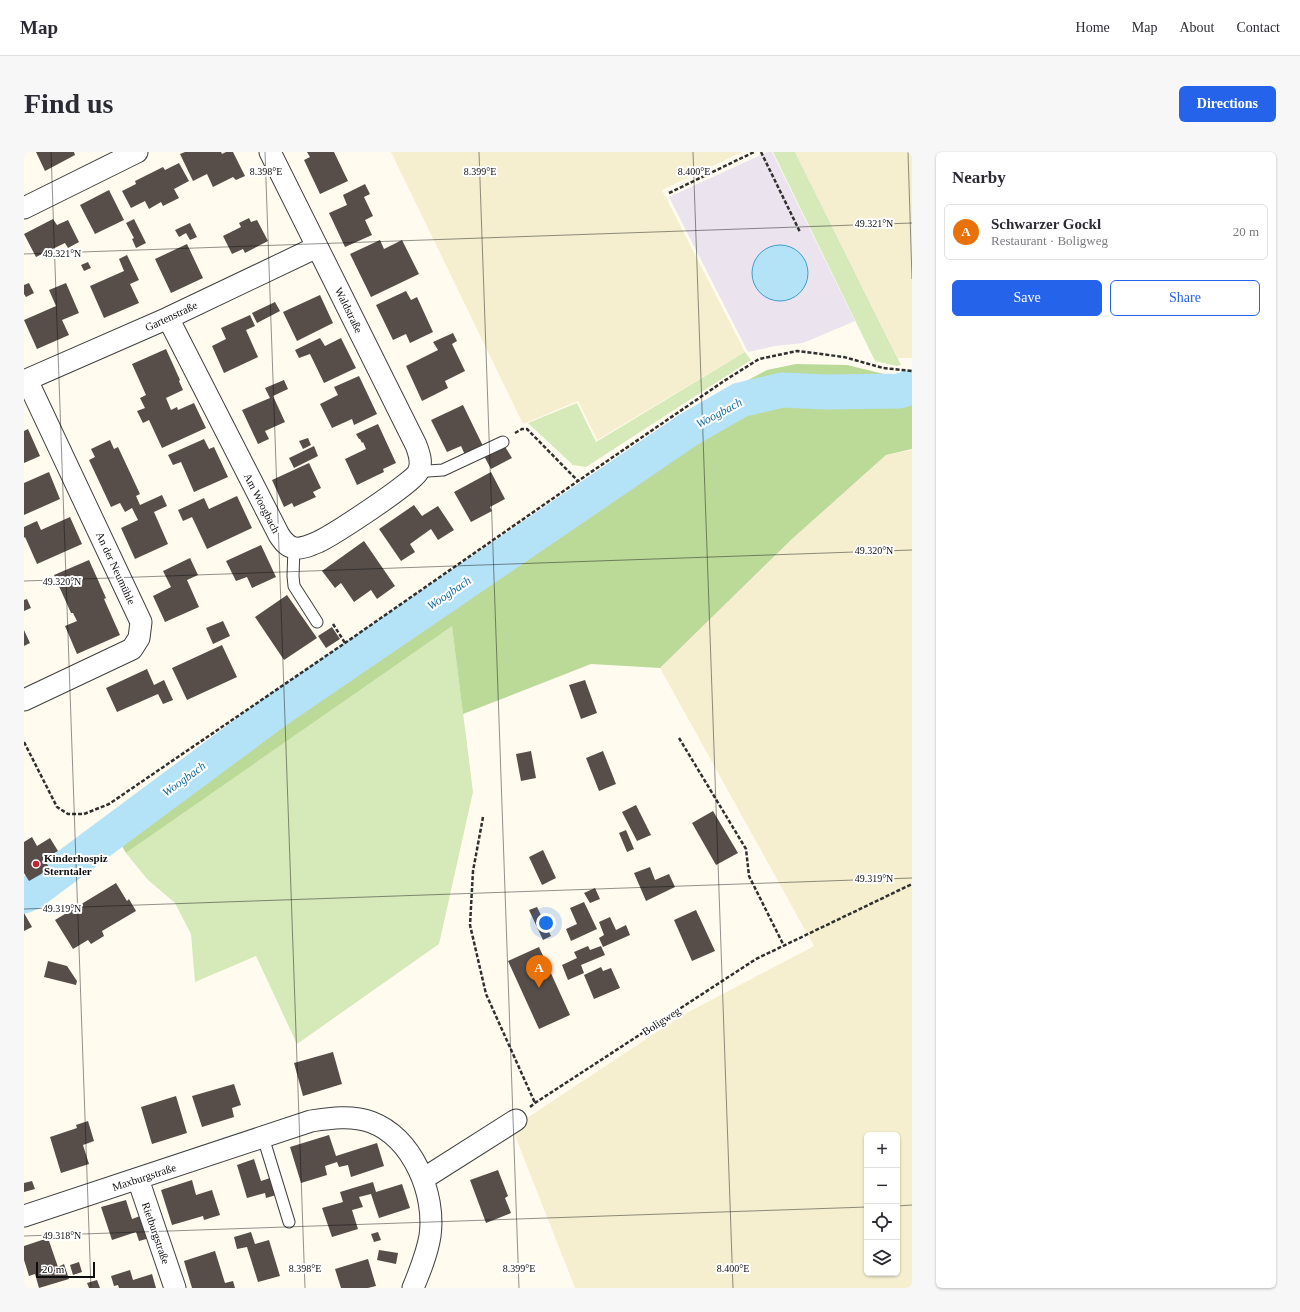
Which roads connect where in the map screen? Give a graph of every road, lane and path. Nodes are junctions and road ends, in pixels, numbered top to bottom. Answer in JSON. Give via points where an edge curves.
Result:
{"nodes":[{"id":1,"x":137,"y":152,"type":"edge"},
{"id":2,"x":270,"y":152,"type":"edge"},
{"id":3,"x":754,"y":152,"type":"edge"},
{"id":4,"x":761,"y":152,"type":"edge"},
{"id":5,"x":669,"y":193,"type":"dead end"},
{"id":6,"x":24,"y":208,"type":"edge"},
{"id":7,"x":800,"y":232,"type":"dead end"},
{"id":8,"x":318,"y":247,"type":"junction"},
{"id":9,"x":168,"y":318,"type":"junction"},
{"id":10,"x":912,"y":371,"type":"edge"},
{"id":11,"x":26,"y":380,"type":"edge"},
{"id":12,"x":503,"y":442,"type":"joint"},
{"id":13,"x":420,"y":470,"type":"junction"},
{"id":14,"x":578,"y":481,"type":"junction"},
{"id":15,"x":294,"y":548,"type":"junction"},
{"id":16,"x":317,"y":622,"type":"dead end"},
{"id":17,"x":24,"y":700,"type":"edge"},
{"id":18,"x":680,"y":738,"type":"dead end"},
{"id":19,"x":24,"y":742,"type":"edge"},
{"id":20,"x":483,"y":817,"type":"dead end"},
{"id":21,"x":912,"y":884,"type":"edge"},
{"id":22,"x":784,"y":946,"type":"junction"},
{"id":23,"x":535,"y":1102,"type":"junction"},
{"id":24,"x":516,"y":1120,"type":"joint"},
{"id":25,"x":263,"y":1137,"type":"junction"},
{"id":26,"x":138,"y":1179,"type":"junction"},
{"id":27,"x":424,"y":1179,"type":"junction"},
{"id":28,"x":24,"y":1216,"type":"edge"},
{"id":29,"x":290,"y":1222,"type":"dead end"},
{"id":30,"x":175,"y":1288,"type":"edge"},
{"id":31,"x":413,"y":1288,"type":"edge"}],
"edges":[{"from":1,"to":6,"type":"street"},
{"from":2,"to":8,"type":"street","name":"Waldstraße"},
{"from":3,"to":5,"type":"path"},
{"from":4,"to":7,"type":"path"},
{"from":8,"to":9,"type":"street","name":"Gartenstraße"},
{"from":8,"to":13,"type":"street","name":"Waldstraße","via":[[416,445]]},
{"from":9,"to":11,"type":"street","name":"Gartenstraße"},
{"from":9,"to":15,"type":"street","name":"Am Woogbach","via":[[278,535]]},
{"from":10,"to":14,"type":"path","via":[[882,368],[844,357],[797,351],[759,359]]},
{"from":11,"to":17,"type":"street","name":"An der Neumühle","via":[[141,622],[139,638],[132,649]]},
{"from":12,"to":13,"type":"lane","via":[[443,470]]},
{"from":12,"to":14,"type":"path","via":[[505,437],[527,429]]},
{"from":13,"to":15,"type":"street","via":[[398,490],[331,535],[305,547]]},
{"from":14,"to":19,"type":"path","via":[[109,804],[84,814],[68,814],[57,806]]},
{"from":15,"to":16,"type":"lane","via":[[294,586]]},
{"from":18,"to":22,"type":"path","via":[[746,849],[749,876]]},
{"from":20,"to":23,"type":"path","via":[[473,871],[470,925],[486,994]]},
{"from":21,"to":22,"type":"path","name":"Boligweg"},
{"from":22,"to":23,"type":"path","name":"Boligweg","via":[[756,959]]},
{"from":23,"to":24,"type":"path","name":"Boligweg"},
{"from":24,"to":27,"type":"street"},
{"from":25,"to":26,"type":"street","name":"Maxburgstraße"},
{"from":25,"to":27,"type":"street","name":"Maxburgstraße","via":[[311,1122],[334,1118],[371,1122],[386,1130],[402,1144]]},
{"from":25,"to":29,"type":"lane"},
{"from":26,"to":28,"type":"street","name":"Maxburgstraße"},
{"from":26,"to":30,"type":"street","name":"Rietburgstraße"},
{"from":27,"to":31,"type":"street","name":"Maxburgstraße","via":[[430,1208],[430,1235]]}]}
